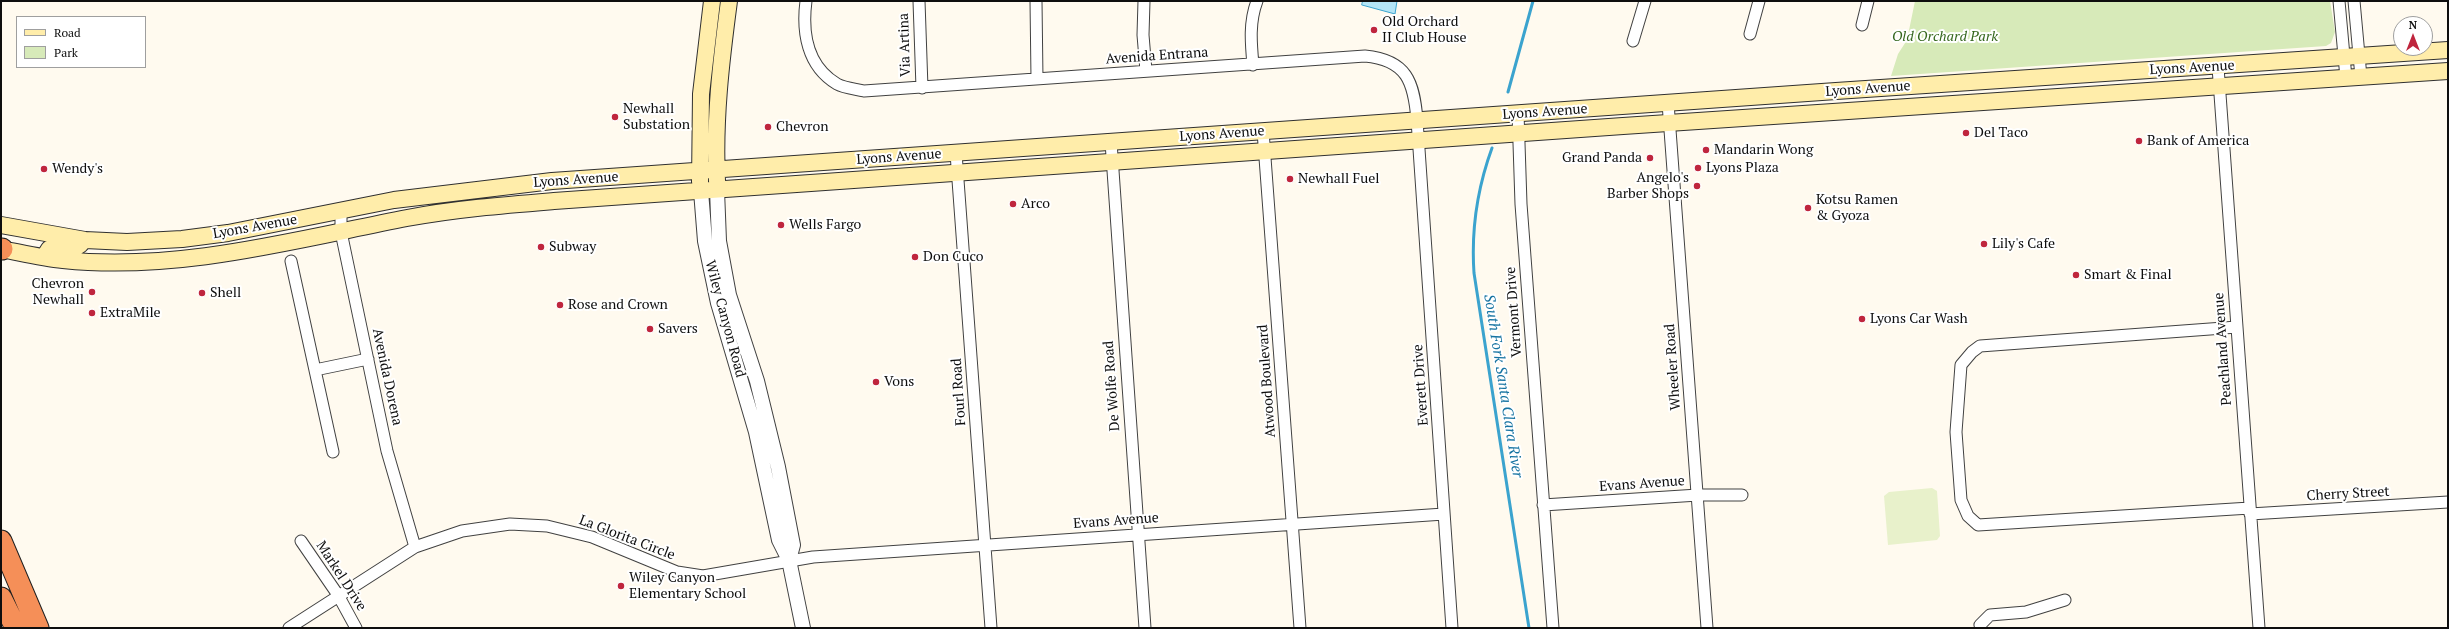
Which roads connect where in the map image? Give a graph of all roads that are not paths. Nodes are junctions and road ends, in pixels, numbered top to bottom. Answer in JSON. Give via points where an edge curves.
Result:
{"nodes":[{"id":1,"x":712,"y":1,"type":"edge"},
{"id":2,"x":728,"y":1,"type":"edge"},
{"id":3,"x":806,"y":1,"type":"edge"},
{"id":4,"x":919,"y":1,"type":"edge"},
{"id":5,"x":1036,"y":1,"type":"edge"},
{"id":6,"x":1144,"y":1,"type":"edge"},
{"id":7,"x":1257,"y":1,"type":"edge"},
{"id":8,"x":1645,"y":1,"type":"edge"},
{"id":9,"x":1759,"y":1,"type":"edge"},
{"id":10,"x":1868,"y":1,"type":"edge"},
{"id":11,"x":2339,"y":1,"type":"edge"},
{"id":12,"x":2354,"y":1,"type":"edge"},
{"id":13,"x":1862,"y":25,"type":"dead end"},
{"id":14,"x":1750,"y":34,"type":"dead end"},
{"id":15,"x":1633,"y":41,"type":"dead end"},
{"id":16,"x":2448,"y":50,"type":"edge"},
{"id":17,"x":2352,"y":57,"type":"junction"},
{"id":18,"x":1253,"y":65,"type":"junction"},
{"id":19,"x":2218,"y":67,"type":"junction"},
{"id":20,"x":1146,"y":71,"type":"junction"},
{"id":21,"x":2448,"y":71,"type":"edge"},
{"id":22,"x":2354,"y":78,"type":"junction"},
{"id":23,"x":1037,"y":79,"type":"junction"},
{"id":24,"x":2220,"y":87,"type":"junction"},
{"id":25,"x":922,"y":88,"type":"junction"},
{"id":26,"x":1668,"y":103,"type":"junction"},
{"id":27,"x":1518,"y":114,"type":"junction"},
{"id":28,"x":1417,"y":120,"type":"junction"},
{"id":29,"x":1670,"y":123,"type":"junction"},
{"id":30,"x":1263,"y":131,"type":"junction"},
{"id":31,"x":1518,"y":134,"type":"junction"},
{"id":32,"x":1419,"y":140,"type":"junction"},
{"id":33,"x":1111,"y":142,"type":"junction"},
{"id":34,"x":1265,"y":151,"type":"junction"},
{"id":35,"x":956,"y":153,"type":"junction"},
{"id":36,"x":932,"y":155,"type":"junction"},
{"id":37,"x":1112,"y":162,"type":"junction"},
{"id":38,"x":716,"y":171,"type":"junction"},
{"id":39,"x":700,"y":172,"type":"junction"},
{"id":40,"x":958,"y":173,"type":"junction"},
{"id":41,"x":861,"y":180,"type":"junction"},
{"id":42,"x":717,"y":190,"type":"junction"},
{"id":43,"x":701,"y":192,"type":"junction"},
{"id":44,"x":341,"y":211,"type":"junction"},
{"id":45,"x":1,"y":225,"type":"edge"},
{"id":46,"x":341,"y":232,"type":"junction"},
{"id":47,"x":228,"y":233,"type":"junction"},
{"id":48,"x":85,"y":240,"type":"junction"},
{"id":49,"x":143,"y":242,"type":"junction"},
{"id":50,"x":1,"y":249,"type":"edge"},
{"id":51,"x":44,"y":257,"type":"junction"},
{"id":52,"x":87,"y":261,"type":"junction"},
{"id":53,"x":142,"y":261,"type":"junction"},
{"id":54,"x":291,"y":261,"type":"dead end"},
{"id":55,"x":2236,"y":327,"type":"junction"},
{"id":56,"x":368,"y":359,"type":"junction"},
{"id":57,"x":315,"y":370,"type":"junction"},
{"id":58,"x":764,"y":408,"type":"junction"},
{"id":59,"x":750,"y":413,"type":"junction"},
{"id":60,"x":333,"y":452,"type":"dead end"},
{"id":61,"x":782,"y":485,"type":"junction"},
{"id":62,"x":767,"y":488,"type":"junction"},
{"id":63,"x":1698,"y":495,"type":"junction"},
{"id":64,"x":1742,"y":495,"type":"dead end"},
{"id":65,"x":2448,"y":502,"type":"edge"},
{"id":66,"x":1543,"y":505,"type":"junction"},
{"id":67,"x":2250,"y":511,"type":"junction"},
{"id":68,"x":788,"y":514,"type":"junction"},
{"id":69,"x":1444,"y":514,"type":"junction"},
{"id":70,"x":773,"y":517,"type":"junction"},
{"id":71,"x":1293,"y":523,"type":"junction"},
{"id":72,"x":1138,"y":535,"type":"junction"},
{"id":73,"x":1,"y":541,"type":"edge"},
{"id":74,"x":301,"y":541,"type":"dead end"},
{"id":75,"x":985,"y":545,"type":"junction"},
{"id":76,"x":415,"y":547,"type":"junction"},
{"id":77,"x":789,"y":560,"type":"junction"},
{"id":78,"x":338,"y":596,"type":"junction"},
{"id":79,"x":1,"y":598,"type":"edge"},
{"id":80,"x":2065,"y":600,"type":"dead end"},
{"id":81,"x":16,"y":628,"type":"edge"},
{"id":82,"x":38,"y":628,"type":"edge"},
{"id":83,"x":289,"y":628,"type":"edge"},
{"id":84,"x":356,"y":628,"type":"edge"},
{"id":85,"x":803,"y":628,"type":"edge"},
{"id":86,"x":991,"y":628,"type":"edge"},
{"id":87,"x":1145,"y":628,"type":"edge"},
{"id":88,"x":1300,"y":628,"type":"edge"},
{"id":89,"x":1452,"y":628,"type":"edge"},
{"id":90,"x":1553,"y":628,"type":"edge"},
{"id":91,"x":1707,"y":628,"type":"edge"},
{"id":92,"x":1981,"y":628,"type":"edge"},
{"id":93,"x":2259,"y":628,"type":"edge"}],
"edges":[{"from":1,"to":39,"type":"main road","name":"Wiley Canyon Road","via":[[702,88]]},
{"from":2,"to":38,"type":"main road","name":"Wiley Canyon Road","via":[[718,99]]},
{"from":3,"to":25,"type":"street","name":"Avenida Entrana","via":[[804,22],[807,47],[820,69],[838,84],[864,91]]},
{"from":4,"to":25,"type":"street","name":"Via Artina"},
{"from":5,"to":23,"type":"street"},
{"from":6,"to":20,"type":"street"},
{"from":7,"to":18,"type":"street","via":[[1252,15],[1250,40]]},
{"from":8,"to":15,"type":"street"},
{"from":9,"to":14,"type":"street"},
{"from":10,"to":13,"type":"street"},
{"from":11,"to":17,"type":"street"},
{"from":12,"to":17,"type":"street"},
{"from":16,"to":17,"type":"main road","name":"Lyons Avenue"},
{"from":17,"to":19,"type":"main road","name":"Lyons Avenue"},
{"from":17,"to":22,"type":"street"},
{"from":17,"to":22,"type":"street"},
{"from":18,"to":20,"type":"street","name":"Avenida Entrana"},
{"from":18,"to":28,"type":"street","name":"Avenida Entrana","via":[[1365,56],[1385,60],[1399,68],[1409,81],[1414,93]]},
{"from":19,"to":24,"type":"street","name":"Peachland Avenue"},
{"from":19,"to":26,"type":"main road","name":"Lyons Avenue"},
{"from":20,"to":23,"type":"street","name":"Avenida Entrana"},
{"from":21,"to":22,"type":"main road","name":"Lyons Avenue"},
{"from":22,"to":24,"type":"main road","name":"Lyons Avenue"},
{"from":23,"to":25,"type":"street","name":"Avenida Entrana"},
{"from":24,"to":29,"type":"main road","name":"Lyons Avenue"},
{"from":24,"to":55,"type":"street","name":"Peachland Avenue"},
{"from":26,"to":27,"type":"main road","name":"Lyons Avenue"},
{"from":26,"to":29,"type":"street","name":"Wheeler Road"},
{"from":27,"to":28,"type":"main road","name":"Lyons Avenue"},
{"from":27,"to":31,"type":"street","name":"Vermont Drive"},
{"from":28,"to":30,"type":"main road","name":"Lyons Avenue"},
{"from":28,"to":32,"type":"street","name":"Avenida Entrana"},
{"from":29,"to":31,"type":"main road","name":"Lyons Avenue"},
{"from":29,"to":63,"type":"street","name":"Wheeler Road"},
{"from":30,"to":33,"type":"main road","name":"Lyons Avenue"},
{"from":30,"to":34,"type":"street","name":"Atwood Boulevard"},
{"from":31,"to":32,"type":"main road","name":"Lyons Avenue"},
{"from":31,"to":66,"type":"street","name":"Vermont Drive"},
{"from":32,"to":34,"type":"main road","name":"Lyons Avenue"},
{"from":32,"to":69,"type":"street","name":"Everett Drive"},
{"from":33,"to":35,"type":"main road","name":"Lyons Avenue"},
{"from":33,"to":37,"type":"street","name":"De Wolfe Road"},
{"from":34,"to":37,"type":"main road","name":"Lyons Avenue"},
{"from":34,"to":71,"type":"street","name":"Atwood Boulevard"},
{"from":35,"to":36,"type":"main road","name":"Lyons Avenue"},
{"from":35,"to":40,"type":"street","name":"Fourl Road"},
{"from":36,"to":38,"type":"main road","name":"Lyons Avenue"},
{"from":36,"to":41,"type":"main road","via":[[906,166],[870,169]]},
{"from":37,"to":40,"type":"main road","name":"Lyons Avenue"},
{"from":37,"to":72,"type":"street","name":"De Wolfe Road"},
{"from":38,"to":39,"type":"main road","name":"Lyons Avenue"},
{"from":38,"to":42,"type":"main road","name":"Wiley Canyon Road"},
{"from":39,"to":43,"type":"main road","name":"Wiley Canyon Road"},
{"from":39,"to":44,"type":"main road","name":"Lyons Avenue","via":[[544,182],[413,198]]},
{"from":40,"to":41,"type":"main road","name":"Lyons Avenue"},
{"from":40,"to":75,"type":"street","name":"Fourl Road"},
{"from":41,"to":42,"type":"main road","name":"Lyons Avenue"},
{"from":42,"to":43,"type":"main road","name":"Lyons Avenue"},
{"from":42,"to":58,"type":"street","name":"Wiley Canyon Road","via":[[719,241],[729,295]]},
{"from":43,"to":46,"type":"main road","name":"Lyons Avenue","via":[[503,206],[408,218]]},
{"from":43,"to":59,"type":"street","name":"Wiley Canyon Road","via":[[705,241],[713,283]]},
{"from":44,"to":46,"type":"street","name":"Avenida Dorena"},
{"from":44,"to":47,"type":"main road","name":"Lyons Avenue"},
{"from":45,"to":48,"type":"main road","name":"Lyons Avenue"},
{"from":46,"to":53,"type":"main road","name":"Lyons Avenue","via":[[222,254]]},
{"from":46,"to":56,"type":"street","name":"Avenida Dorena"},
{"from":47,"to":49,"type":"main road","name":"Lyons Avenue"},
{"from":47,"to":53,"type":"main road","via":[[219,243],[161,251]]},
{"from":48,"to":49,"type":"main road","name":"Lyons Avenue"},
{"from":48,"to":51,"type":"main road","via":[[76,248],[49,249]]},
{"from":49,"to":52,"type":"main road","via":[[135,252],[102,255]]},
{"from":50,"to":51,"type":"main road","name":"Lyons Avenue"},
{"from":51,"to":52,"type":"main road","name":"Lyons Avenue"},
{"from":52,"to":53,"type":"main road","name":"Lyons Avenue"},
{"from":54,"to":57,"type":"street"},
{"from":55,"to":67,"type":"street","name":"Peachland Avenue"},
{"from":55,"to":67,"type":"street","name":"Cherry Street","via":[[1980,346],[1961,365],[1956,432],[1961,500],[1968,516],[1978,525]]},
{"from":56,"to":57,"type":"street"},
{"from":56,"to":76,"type":"street","name":"Avenida Dorena","via":[[387,451]]},
{"from":57,"to":60,"type":"street"},
{"from":58,"to":59,"type":"street"},
{"from":58,"to":61,"type":"street","name":"Wiley Canyon Road"},
{"from":59,"to":62,"type":"street","name":"Wiley Canyon Road"},
{"from":61,"to":62,"type":"street"},
{"from":61,"to":68,"type":"street","name":"Wiley Canyon Road"},
{"from":62,"to":70,"type":"street","name":"Wiley Canyon Road"},
{"from":63,"to":64,"type":"street","name":"Evans Avenue"},
{"from":63,"to":66,"type":"street","name":"Evans Avenue"},
{"from":63,"to":91,"type":"street","name":"Wheeler Road"},
{"from":65,"to":67,"type":"street","name":"Cherry Street"},
{"from":66,"to":90,"type":"street","name":"Vermont Drive"},
{"from":67,"to":93,"type":"street","name":"Peachland Avenue"},
{"from":68,"to":70,"type":"street"},
{"from":68,"to":77,"type":"street","name":"Wiley Canyon Road","via":[[793,546]]},
{"from":69,"to":71,"type":"street","name":"Evans Avenue"},
{"from":69,"to":89,"type":"street","name":"Everett Drive"},
{"from":70,"to":77,"type":"street","name":"Wiley Canyon Road","via":[[780,546]]},
{"from":71,"to":72,"type":"street","name":"Evans Avenue"},
{"from":71,"to":88,"type":"street","name":"Atwood Boulevard"},
{"from":72,"to":75,"type":"street","name":"Evans Avenue"},
{"from":72,"to":87,"type":"street","name":"De Wolfe Road"},
{"from":73,"to":82,"type":"highway"},
{"from":74,"to":78,"type":"street","name":"Markel Drive"},
{"from":75,"to":77,"type":"street","name":"Evans Avenue"},
{"from":75,"to":86,"type":"street","name":"Fourl Road"},
{"from":76,"to":77,"type":"street","name":"La Glorita Circle","via":[[462,531],[510,524],[547,526],[592,537],[677,572],[703,576]]},
{"from":76,"to":78,"type":"street","name":"La Glorita Circle"},
{"from":77,"to":85,"type":"street","name":"Wiley Canyon Road"},
{"from":78,"to":83,"type":"street","name":"La Glorita Circle"},
{"from":78,"to":84,"type":"street","name":"Markel Drive"},
{"from":79,"to":81,"type":"highway"},
{"from":80,"to":92,"type":"street","via":[[2026,612],[1990,614],[1980,625]]}]}
